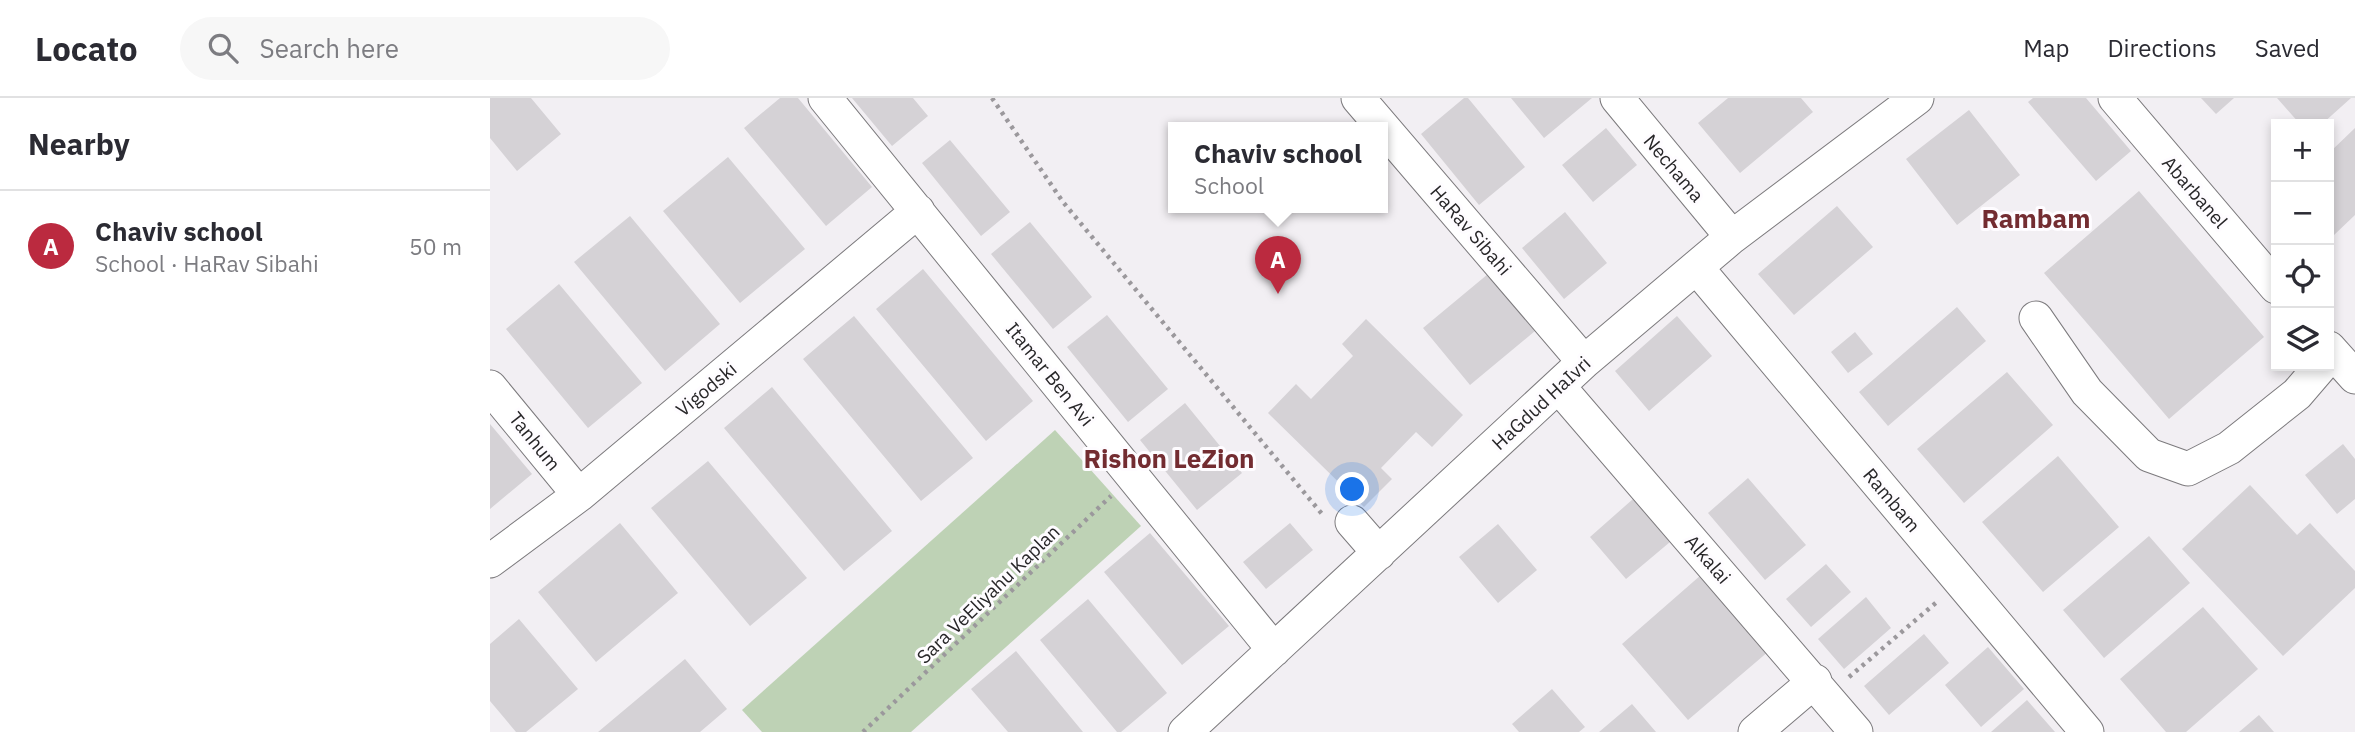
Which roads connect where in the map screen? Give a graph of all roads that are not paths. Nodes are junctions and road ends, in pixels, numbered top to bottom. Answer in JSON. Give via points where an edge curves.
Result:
{"nodes":[{"id":1,"x":825,"y":98,"type":"edge"},
{"id":2,"x":1358,"y":98,"type":"edge"},
{"id":3,"x":1617,"y":98,"type":"edge"},
{"id":4,"x":1917,"y":98,"type":"edge"},
{"id":5,"x":2115,"y":98,"type":"edge"},
{"id":6,"x":1378,"y":122,"type":"edge"},
{"id":7,"x":1388,"y":133,"type":"edge"},
{"id":8,"x":918,"y":211,"type":"junction"},
{"id":9,"x":1732,"y":237,"type":"junction"},
{"id":10,"x":1697,"y":268,"type":"junction"},
{"id":11,"x":2271,"y":281,"type":"edge"},
{"id":12,"x":2036,"y":318,"type":"dead end"},
{"id":13,"x":2334,"y":361,"type":"edge"},
{"id":14,"x":1584,"y":362,"type":"junction"},
{"id":15,"x":2316,"y":371,"type":"edge"},
{"id":16,"x":2355,"y":377,"type":"edge"},
{"id":17,"x":490,"y":387,"type":"edge"},
{"id":18,"x":1559,"y":387,"type":"junction"},
{"id":19,"x":579,"y":495,"type":"junction"},
{"id":20,"x":1341,"y":523,"type":"road end"},
{"id":21,"x":1379,"y":553,"type":"junction"},
{"id":22,"x":490,"y":561,"type":"edge"},
{"id":23,"x":1274,"y":650,"type":"junction"},
{"id":24,"x":1821,"y":689,"type":"junction"},
{"id":25,"x":1185,"y":732,"type":"edge"},
{"id":26,"x":1755,"y":732,"type":"edge"},
{"id":27,"x":1856,"y":732,"type":"edge"},
{"id":28,"x":2087,"y":732,"type":"edge"}],
"edges":[{"from":1,"to":8,"type":"street","name":"Itamar Ben Avi"},
{"from":2,"to":6,"type":"street","name":"HaRav Sibahi"},
{"from":3,"to":9,"type":"street","name":"Nechama"},
{"from":4,"to":9,"type":"street","name":"HaGdud HaIvri"},
{"from":5,"to":11,"type":"street","name":"Abarbanel"},
{"from":7,"to":14,"type":"street","name":"HaRav Sibahi"},
{"from":8,"to":19,"type":"street","name":"Vigodski"},
{"from":8,"to":23,"type":"street","name":"Itamar Ben Avi"},
{"from":9,"to":10,"type":"street","name":"HaGdud HaIvri"},
{"from":10,"to":14,"type":"street","name":"HaGdud HaIvri"},
{"from":10,"to":28,"type":"street","name":"Rambam"},
{"from":12,"to":15,"type":"street","via":[[2087,391],[2149,455],[2188,468],[2229,448],[2297,394]]},
{"from":13,"to":16,"type":"street"},
{"from":14,"to":18,"type":"street","name":"HaGdud HaIvri"},
{"from":17,"to":19,"type":"street","name":"Tanhum"},
{"from":18,"to":21,"type":"street","name":"HaGdud HaIvri"},
{"from":18,"to":24,"type":"street","name":"Alkalai"},
{"from":19,"to":22,"type":"street","name":"Vigodski"},
{"from":20,"to":21,"type":"street"},
{"from":21,"to":23,"type":"street","name":"HaGdud HaIvri"},
{"from":23,"to":25,"type":"street","name":"HaGdud HaIvri"},
{"from":24,"to":26,"type":"street"},
{"from":24,"to":27,"type":"street","name":"Alkalai"}]}
